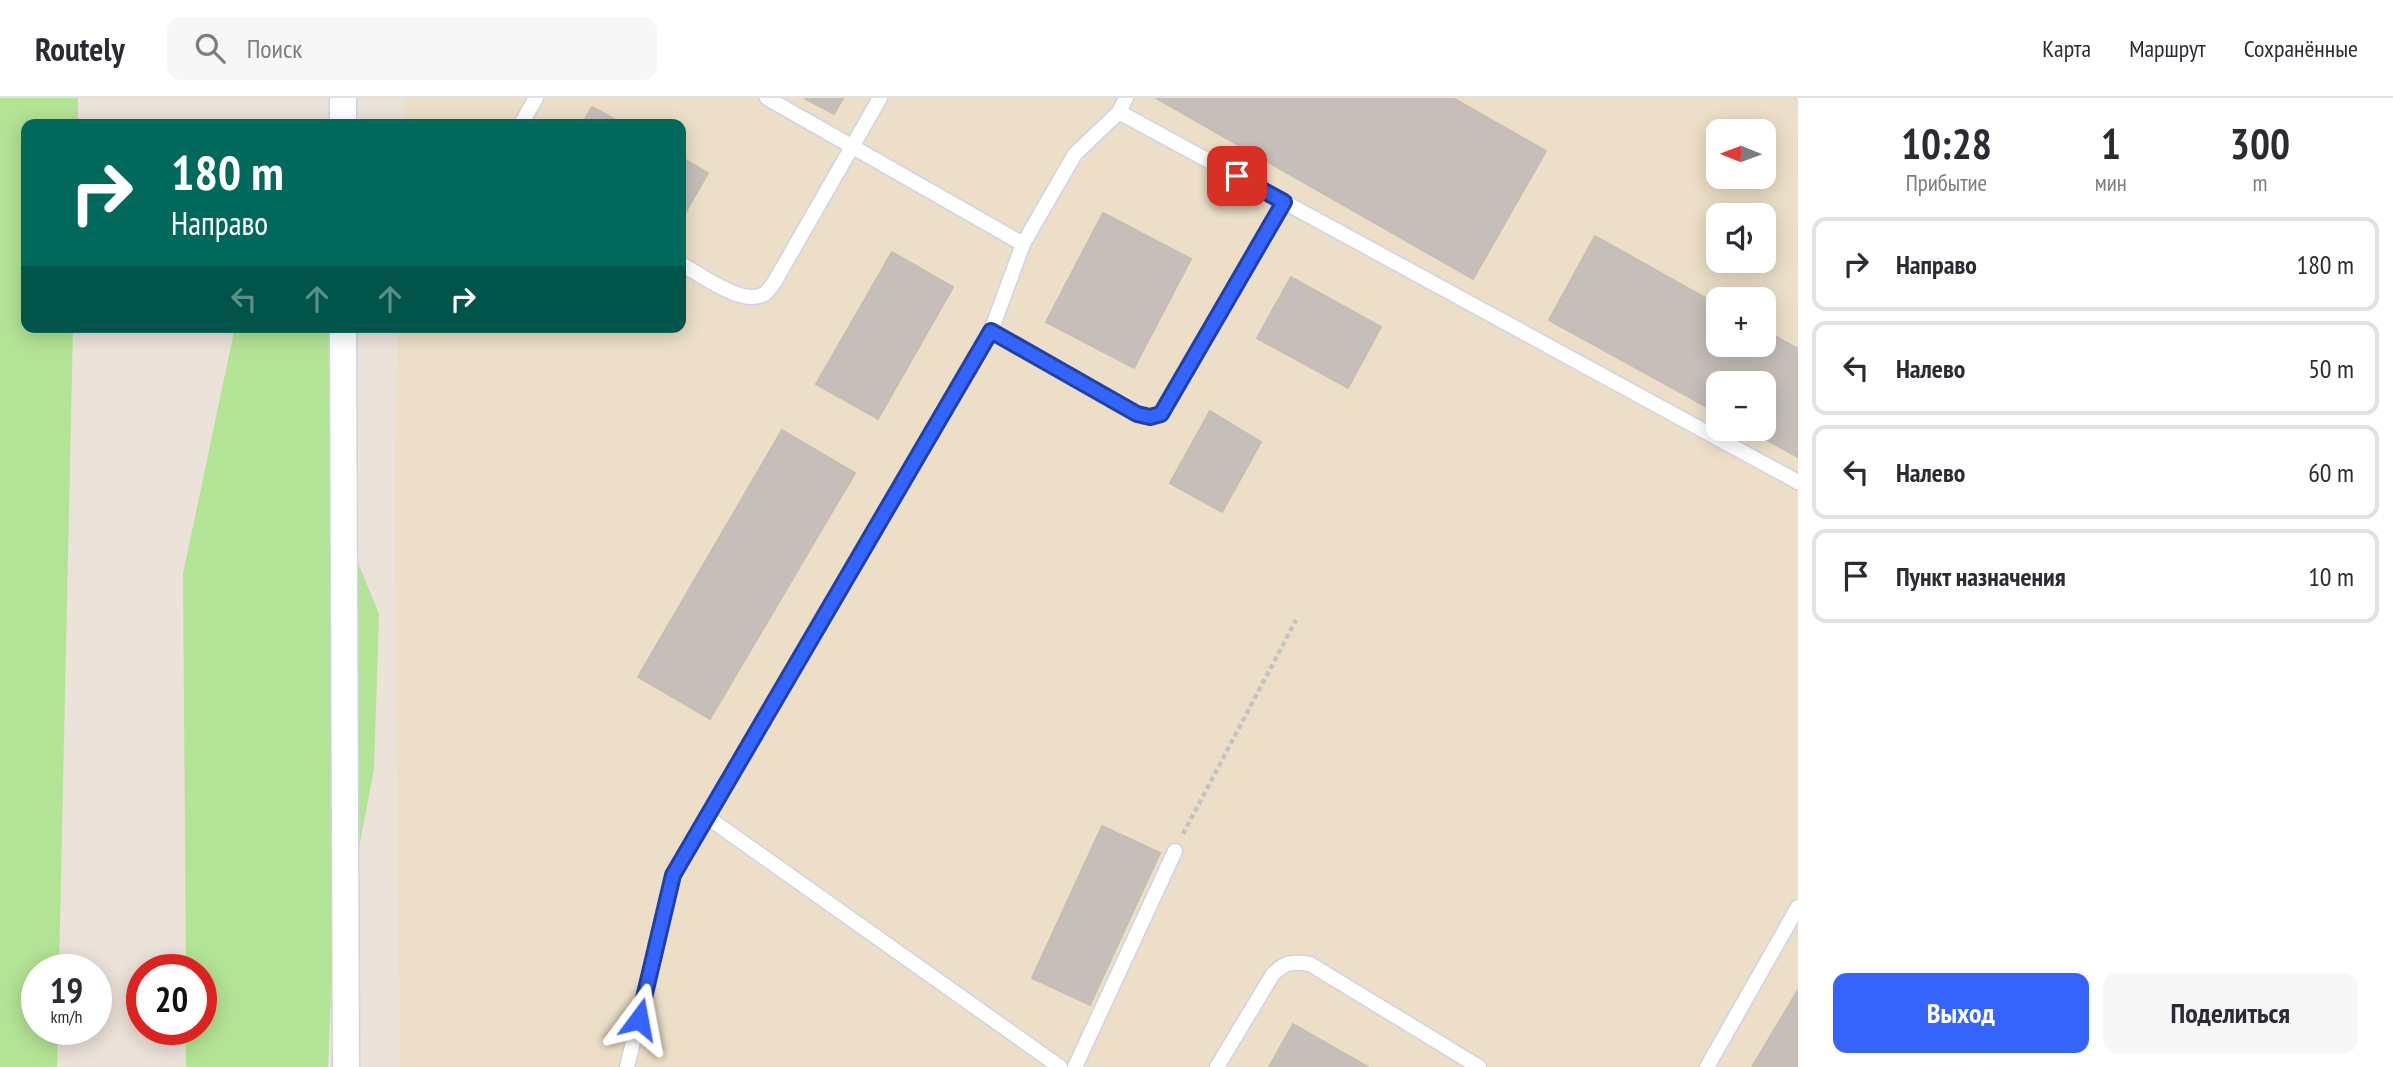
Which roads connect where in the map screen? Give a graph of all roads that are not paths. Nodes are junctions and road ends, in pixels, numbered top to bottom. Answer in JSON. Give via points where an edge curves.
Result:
{"nodes":[{"id":1,"x":343,"y":98,"type":"edge"},
{"id":2,"x":536,"y":98,"type":"edge"},
{"id":3,"x":767,"y":98,"type":"edge"},
{"id":4,"x":880,"y":98,"type":"edge"},
{"id":5,"x":1126,"y":98,"type":"edge"},
{"id":6,"x":1119,"y":112,"type":"junction"},
{"id":7,"x":343,"y":119,"type":"edge"},
{"id":8,"x":524,"y":119,"type":"edge"},
{"id":9,"x":852,"y":147,"type":"junction"},
{"id":10,"x":1284,"y":202,"type":"junction"},
{"id":11,"x":1023,"y":244,"type":"junction"},
{"id":12,"x":686,"y":267,"type":"edge"},
{"id":13,"x":991,"y":331,"type":"junction"},
{"id":14,"x":344,"y":333,"type":"edge"},
{"id":15,"x":1798,"y":482,"type":"edge"},
{"id":16,"x":707,"y":817,"type":"junction"},
{"id":17,"x":1175,"y":851,"type":"road end"},
{"id":18,"x":1798,"y":907,"type":"edge"},
{"id":19,"x":346,"y":1067,"type":"edge"},
{"id":20,"x":627,"y":1067,"type":"edge"},
{"id":21,"x":1060,"y":1067,"type":"edge"},
{"id":22,"x":1074,"y":1067,"type":"edge"},
{"id":23,"x":1217,"y":1067,"type":"edge"},
{"id":24,"x":1479,"y":1067,"type":"edge"},
{"id":25,"x":1707,"y":1067,"type":"edge"}],
"edges":[{"from":1,"to":7,"type":"street"},
{"from":2,"to":8,"type":"lane"},
{"from":3,"to":9,"type":"lane"},
{"from":4,"to":9,"type":"lane"},
{"from":5,"to":6,"type":"lane"},
{"from":6,"to":10,"type":"lane"},
{"from":6,"to":11,"type":"lane","via":[[1075,154]]},
{"from":9,"to":11,"type":"lane"},
{"from":9,"to":12,"type":"lane","via":[[764,294],[748,298],[730,292]]},
{"from":10,"to":13,"type":"lane","via":[[1161,414],[1137,414]]},
{"from":10,"to":15,"type":"lane"},
{"from":11,"to":13,"type":"lane"},
{"from":13,"to":16,"type":"lane"},
{"from":14,"to":19,"type":"street"},
{"from":16,"to":20,"type":"lane","via":[[673,875]]},
{"from":16,"to":21,"type":"lane"},
{"from":17,"to":22,"type":"lane"},
{"from":18,"to":25,"type":"lane"},
{"from":23,"to":24,"type":"lane","via":[[1273,974],[1283,963],[1296,961],[1310,964]]}]}
